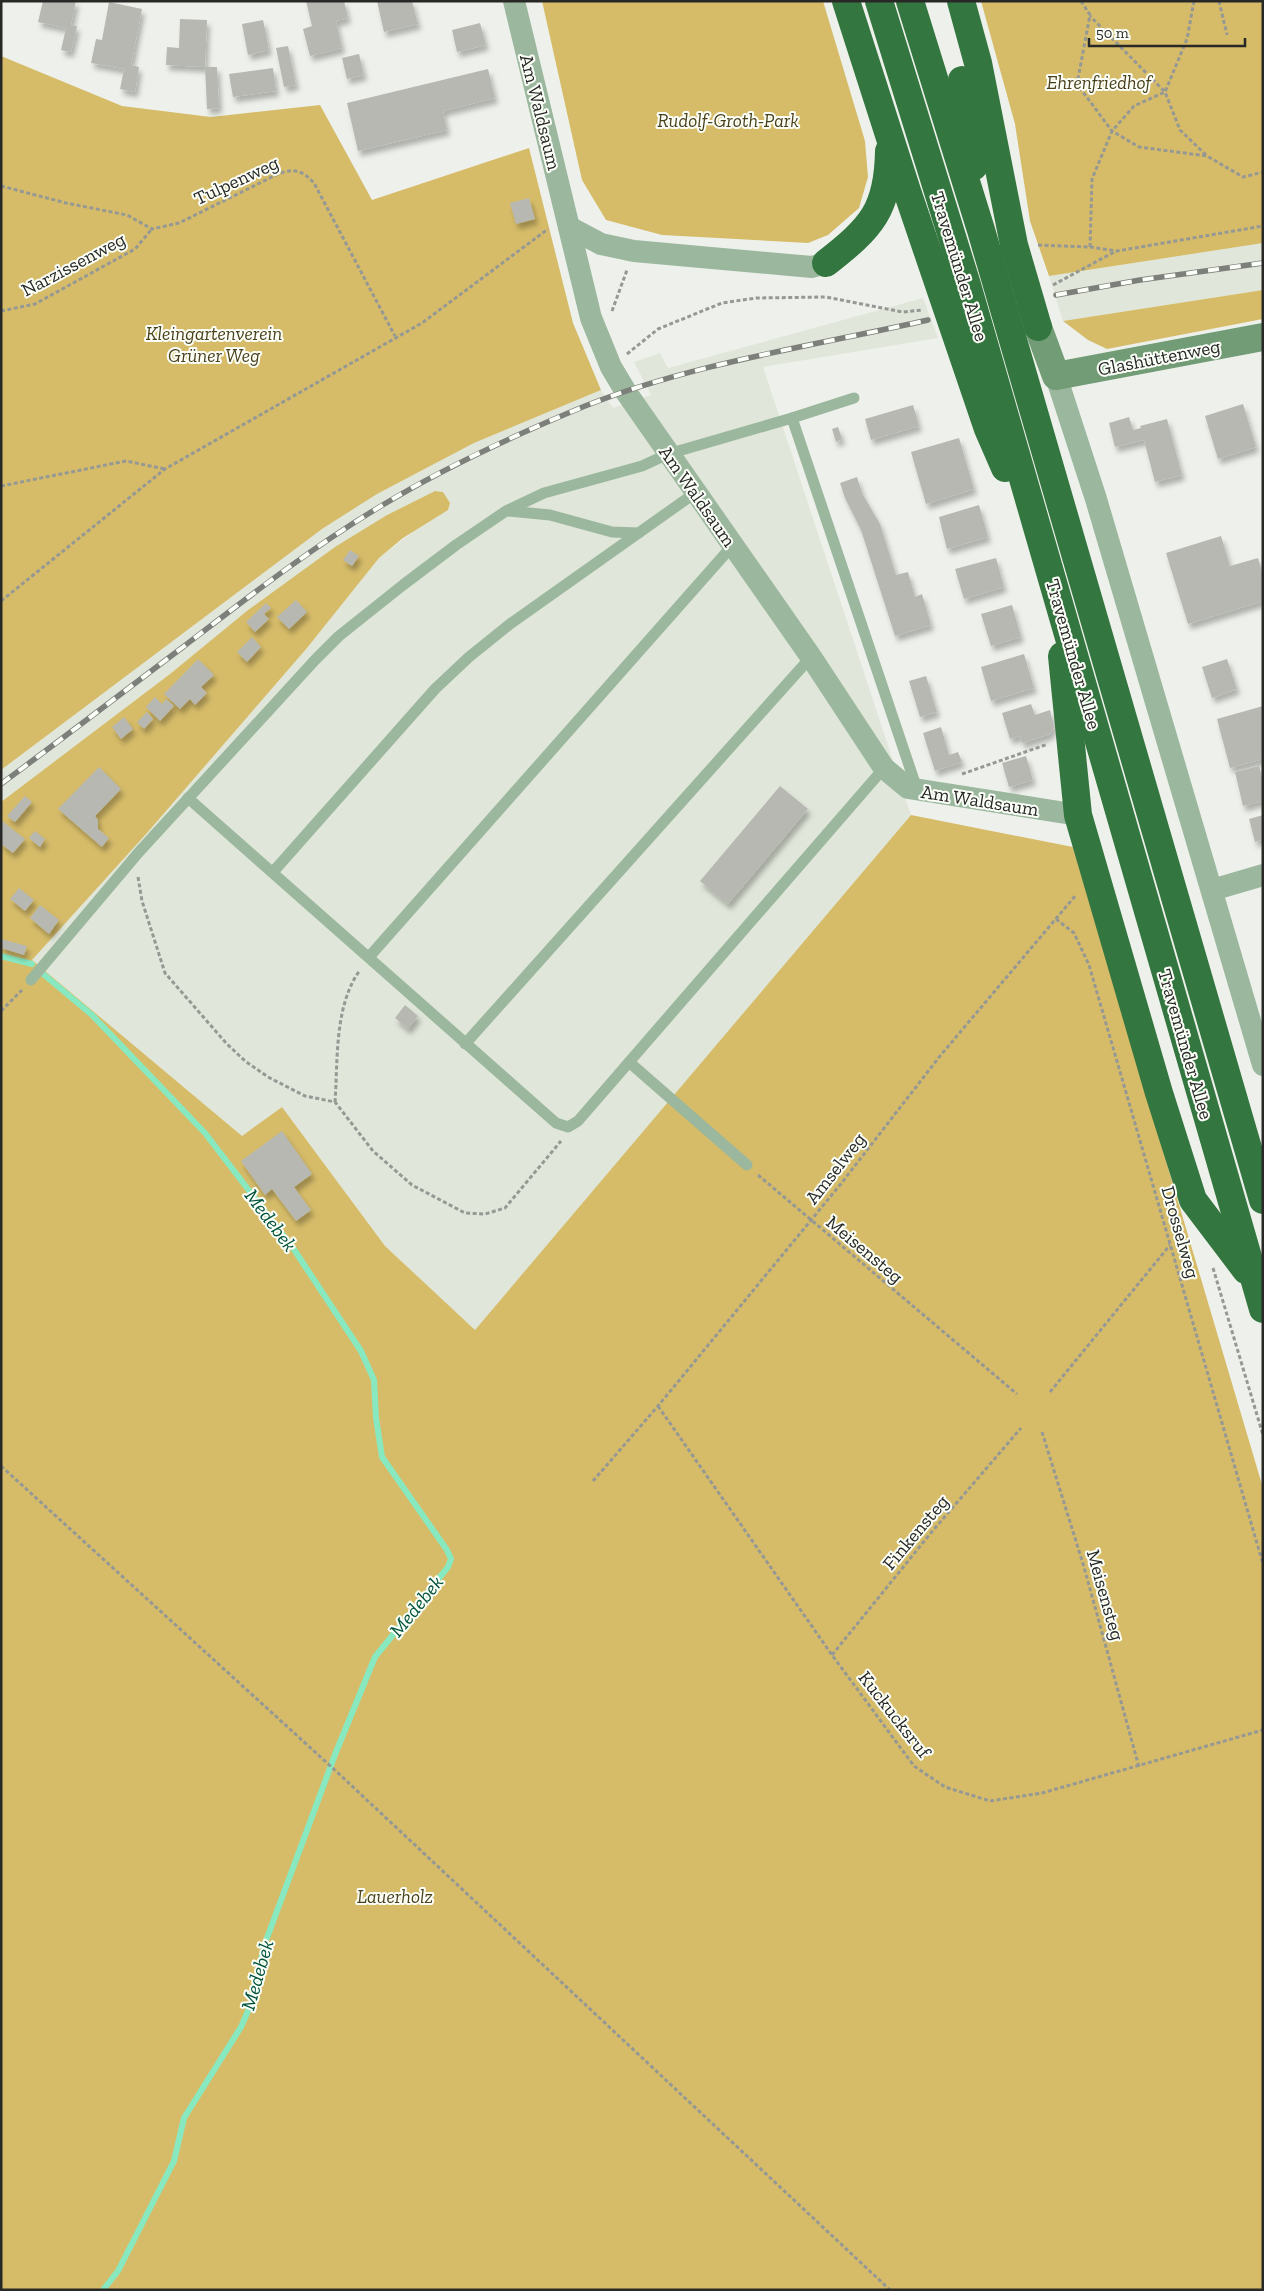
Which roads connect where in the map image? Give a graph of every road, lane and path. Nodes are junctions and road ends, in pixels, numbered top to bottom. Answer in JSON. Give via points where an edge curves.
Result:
{"nodes":[{"id":1,"x":514,"y":1,"type":"edge"},
{"id":2,"x":846,"y":1,"type":"edge"},
{"id":3,"x":879,"y":1,"type":"edge"},
{"id":4,"x":910,"y":1,"type":"edge"},
{"id":5,"x":948,"y":1,"type":"edge"},
{"id":6,"x":961,"y":1,"type":"edge"},
{"id":7,"x":1081,"y":1,"type":"edge"},
{"id":8,"x":1194,"y":1,"type":"edge"},
{"id":9,"x":1219,"y":1,"type":"edge"},
{"id":10,"x":1090,"y":15,"type":"junction"},
{"id":11,"x":1227,"y":35,"type":"dead end"},
{"id":12,"x":1165,"y":92,"type":"junction"},
{"id":13,"x":1112,"y":131,"type":"junction"},
{"id":14,"x":889,"y":134,"type":"junction"},
{"id":15,"x":1207,"y":156,"type":"junction"},
{"id":16,"x":1263,"y":172,"type":"edge"},
{"id":17,"x":1,"y":186,"type":"edge"},
{"id":18,"x":568,"y":221,"type":"junction"},
{"id":19,"x":1263,"y":226,"type":"edge"},
{"id":20,"x":152,"y":229,"type":"junction"},
{"id":21,"x":981,"y":230,"type":"junction"},
{"id":22,"x":1033,"y":245,"type":"dead end"},
{"id":23,"x":1090,"y":247,"type":"junction"},
{"id":24,"x":634,"y":251,"type":"junction"},
{"id":25,"x":1117,"y":251,"type":"junction"},
{"id":26,"x":826,"y":263,"type":"joint"},
{"id":27,"x":1053,"y":285,"type":"dead end"},
{"id":28,"x":922,"y":310,"type":"dead end"},
{"id":29,"x":1,"y":311,"type":"edge"},
{"id":30,"x":1038,"y":327,"type":"joint"},
{"id":31,"x":395,"y":336,"type":"junction"},
{"id":32,"x":1263,"y":337,"type":"edge"},
{"id":33,"x":600,"y":344,"type":"junction"},
{"id":34,"x":611,"y":367,"type":"junction"},
{"id":35,"x":1056,"y":376,"type":"junction"},
{"id":36,"x":854,"y":398,"type":"dead end"},
{"id":37,"x":792,"y":418,"type":"junction"},
{"id":38,"x":668,"y":454,"type":"junction"},
{"id":39,"x":165,"y":469,"type":"junction"},
{"id":40,"x":1,"y":486,"type":"edge"},
{"id":41,"x":695,"y":493,"type":"junction"},
{"id":42,"x":506,"y":511,"type":"junction"},
{"id":43,"x":639,"y":533,"type":"junction"},
{"id":44,"x":733,"y":545,"type":"junction"},
{"id":45,"x":1052,"y":578,"type":"junction"},
{"id":46,"x":1,"y":601,"type":"edge"},
{"id":47,"x":811,"y":657,"type":"junction"},
{"id":48,"x":1070,"y":736,"type":"junction"},
{"id":49,"x":884,"y":768,"type":"junction"},
{"id":50,"x":953,"y":777,"type":"dead end"},
{"id":51,"x":917,"y":790,"type":"junction"},
{"id":52,"x":188,"y":798,"type":"junction"},
{"id":53,"x":1078,"y":815,"type":"junction"},
{"id":54,"x":139,"y":852,"type":"junction"},
{"id":55,"x":1095,"y":870,"type":"junction"},
{"id":56,"x":273,"y":872,"type":"junction"},
{"id":57,"x":1263,"y":874,"type":"edge"},
{"id":58,"x":1212,"y":890,"type":"junction"},
{"id":59,"x":1056,"y":919,"type":"junction"},
{"id":60,"x":369,"y":957,"type":"junction"},
{"id":61,"x":31,"y":980,"type":"joint"},
{"id":62,"x":1,"y":1011,"type":"edge"},
{"id":63,"x":466,"y":1044,"type":"junction"},
{"id":64,"x":629,"y":1062,"type":"junction"},
{"id":65,"x":1263,"y":1065,"type":"edge"},
{"id":66,"x":335,"y":1102,"type":"junction"},
{"id":67,"x":568,"y":1127,"type":"junction"},
{"id":68,"x":747,"y":1166,"type":"joint"},
{"id":69,"x":1263,"y":1200,"type":"edge"},
{"id":70,"x":810,"y":1222,"type":"junction"},
{"id":71,"x":1170,"y":1244,"type":"junction"},
{"id":72,"x":1210,"y":1260,"type":"dead end"},
{"id":73,"x":1254,"y":1281,"type":"junction"},
{"id":74,"x":1263,"y":1309,"type":"edge"},
{"id":75,"x":1050,"y":1392,"type":"dead end"},
{"id":76,"x":1017,"y":1394,"type":"dead end"},
{"id":77,"x":658,"y":1406,"type":"junction"},
{"id":78,"x":1021,"y":1428,"type":"dead end"},
{"id":79,"x":1042,"y":1432,"type":"dead end"},
{"id":80,"x":1263,"y":1435,"type":"edge"},
{"id":81,"x":1,"y":1466,"type":"edge"},
{"id":82,"x":593,"y":1481,"type":"dead end"},
{"id":83,"x":1263,"y":1564,"type":"edge"},
{"id":84,"x":832,"y":1655,"type":"junction"},
{"id":85,"x":1263,"y":1730,"type":"edge"},
{"id":86,"x":1139,"y":1767,"type":"junction"},
{"id":87,"x":890,"y":2290,"type":"edge"}],
"edges":[{"from":1,"to":18,"type":"street","name":"Am Waldsaum"},
{"from":2,"to":14,"type":"highway"},
{"from":3,"to":45,"type":"highway","name":"Travemünder Allee","via":[[967,284]]},
{"from":4,"to":21,"type":"highway","name":"Travemünder Allee"},
{"from":5,"to":21,"type":"highway","via":[[969,116]]},
{"from":6,"to":30,"type":"highway","via":[[978,62],[1014,245]]},
{"from":7,"to":10,"type":"path"},
{"from":8,"to":12,"type":"path","via":[[1187,39]]},
{"from":9,"to":11,"type":"path"},
{"from":10,"to":12,"type":"path"},
{"from":10,"to":13,"type":"path","via":[[1077,84]]},
{"from":12,"to":13,"type":"path","via":[[1134,106]]},
{"from":12,"to":15,"type":"path","via":[[1180,130]]},
{"from":13,"to":15,"type":"path","via":[[1139,147]]},
{"from":13,"to":23,"type":"path","via":[[1092,179]]},
{"from":14,"to":26,"type":"highway","via":[[889,179],[877,214],[847,247]]},
{"from":14,"to":45,"type":"highway","via":[[988,429]]},
{"from":15,"to":16,"type":"path","via":[[1242,177]]},
{"from":17,"to":20,"type":"path","via":[[127,215]]},
{"from":18,"to":24,"type":"street","via":[[601,244]]},
{"from":18,"to":31,"type":"path","via":[[422,323]]},
{"from":18,"to":33,"type":"street","name":"Am Waldsaum"},
{"from":19,"to":25,"type":"path"},
{"from":20,"to":29,"type":"path","name":"Narzissenweg","via":[[135,249],[35,304]]},
{"from":20,"to":31,"type":"path","name":"Tulpenweg","via":[[179,223],[278,174],[299,170],[314,183]]},
{"from":21,"to":69,"type":"highway","name":"Travemünder Allee"},
{"from":22,"to":23,"type":"path"},
{"from":23,"to":25,"type":"path"},
{"from":24,"to":26,"type":"street","via":[[812,267]]},
{"from":24,"to":33,"type":"path"},
{"from":25,"to":27,"type":"path"},
{"from":28,"to":34,"type":"path","via":[[903,312],[808,296],[722,303],[658,329]]},
{"from":30,"to":35,"type":"street"},
{"from":31,"to":39,"type":"path"},
{"from":32,"to":35,"type":"street","name":"Glashüttenweg"},
{"from":33,"to":34,"type":"street","name":"Am Waldsaum"},
{"from":34,"to":38,"type":"street","name":"Am Waldsaum"},
{"from":35,"to":58,"type":"street","via":[[1096,499]]},
{"from":36,"to":37,"type":"lane"},
{"from":37,"to":38,"type":"lane"},
{"from":37,"to":51,"type":"lane"},
{"from":38,"to":41,"type":"street","name":"Am Waldsaum"},
{"from":38,"to":42,"type":"lane","via":[[642,466],[544,493]]},
{"from":39,"to":40,"type":"path","via":[[126,461]]},
{"from":39,"to":46,"type":"path"},
{"from":41,"to":43,"type":"lane"},
{"from":41,"to":44,"type":"street","name":"Am Waldsaum"},
{"from":42,"to":43,"type":"lane","via":[[550,515],[612,532]]},
{"from":42,"to":52,"type":"lane","via":[[456,545],[339,636]]},
{"from":43,"to":56,"type":"lane","via":[[469,657],[435,689]]},
{"from":44,"to":47,"type":"street","name":"Am Waldsaum"},
{"from":44,"to":60,"type":"lane"},
{"from":45,"to":48,"type":"highway"},
{"from":45,"to":73,"type":"highway","name":"Travemünder Allee"},
{"from":47,"to":49,"type":"street","name":"Am Waldsaum"},
{"from":47,"to":63,"type":"lane"},
{"from":48,"to":50,"type":"path"},
{"from":48,"to":53,"type":"highway"},
{"from":49,"to":51,"type":"street","name":"Am Waldsaum","via":[[908,788]]},
{"from":49,"to":64,"type":"lane"},
{"from":51,"to":53,"type":"street","name":"Am Waldsaum"},
{"from":52,"to":54,"type":"lane"},
{"from":52,"to":56,"type":"lane"},
{"from":53,"to":55,"type":"highway"},
{"from":54,"to":61,"type":"lane"},
{"from":54,"to":66,"type":"path","via":[[138,879],[142,902],[164,973],[245,1061],[305,1096]]},
{"from":55,"to":59,"type":"path","name":"Amselweg"},
{"from":55,"to":73,"type":"highway","via":[[1193,1200]]},
{"from":56,"to":60,"type":"lane"},
{"from":57,"to":58,"type":"street"},
{"from":58,"to":65,"type":"street"},
{"from":59,"to":70,"type":"path","name":"Amselweg","via":[[940,1056]]},
{"from":59,"to":71,"type":"path","name":"Drosselweg","via":[[1074,933],[1089,965]]},
{"from":60,"to":63,"type":"lane"},
{"from":60,"to":66,"type":"path","via":[[346,999],[340,1026]]},
{"from":61,"to":62,"type":"path"},
{"from":63,"to":67,"type":"lane","via":[[556,1123]]},
{"from":64,"to":67,"type":"lane","via":[[578,1121]]},
{"from":64,"to":68,"type":"lane"},
{"from":66,"to":67,"type":"path","via":[[373,1151],[412,1186],[465,1212],[485,1214],[505,1208],[557,1147]]},
{"from":68,"to":70,"type":"path","name":"Meisensteg"},
{"from":70,"to":76,"type":"path","name":"Meisensteg"},
{"from":70,"to":77,"type":"path","name":"Amselweg"},
{"from":71,"to":75,"type":"path"},
{"from":71,"to":83,"type":"path","name":"Drosselweg"},
{"from":72,"to":80,"type":"path"},
{"from":73,"to":74,"type":"highway","name":"Travemünder Allee"},
{"from":77,"to":82,"type":"path","name":"Amselweg"},
{"from":77,"to":84,"type":"path","name":"Kuckucksruf"},
{"from":78,"to":84,"type":"path","name":"Finkensteg"},
{"from":79,"to":86,"type":"path","name":"Meisensteg","via":[[1084,1567]]},
{"from":81,"to":87,"type":"path","via":[[337,1772]]},
{"from":84,"to":86,"type":"path","name":"Kuckucksruf","via":[[914,1766],[945,1787],[990,1801],[1042,1793]]},
{"from":85,"to":86,"type":"path","name":"Kuckucksruf"}]}
